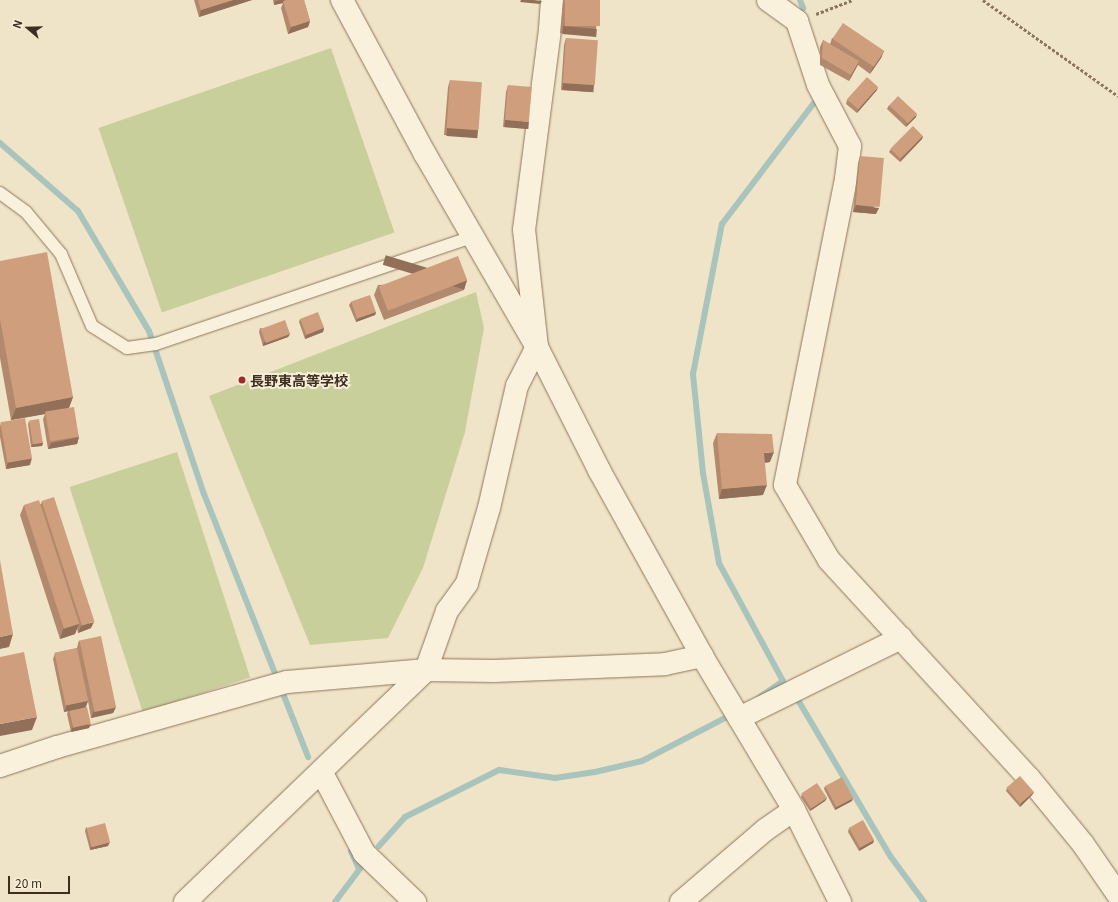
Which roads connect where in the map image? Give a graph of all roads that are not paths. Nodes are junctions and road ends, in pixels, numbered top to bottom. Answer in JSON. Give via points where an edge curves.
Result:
{"nodes":[{"id":1,"x":342,"y":0,"type":"edge"},
{"id":2,"x":552,"y":0,"type":"edge"},
{"id":3,"x":768,"y":0,"type":"edge"},
{"id":4,"x":0,"y":193,"type":"edge"},
{"id":5,"x":473,"y":237,"type":"junction"},
{"id":6,"x":537,"y":347,"type":"junction"},
{"id":7,"x":901,"y":638,"type":"junction"},
{"id":8,"x":702,"y":656,"type":"junction"},
{"id":9,"x":426,"y":670,"type":"junction"},
{"id":10,"x":739,"y":718,"type":"junction"},
{"id":11,"x":0,"y":766,"type":"edge"},
{"id":12,"x":322,"y":772,"type":"junction"},
{"id":13,"x":794,"y":810,"type":"junction"},
{"id":14,"x":1118,"y":895,"type":"edge"},
{"id":15,"x":185,"y":902,"type":"edge"},
{"id":16,"x":415,"y":902,"type":"edge"},
{"id":17,"x":680,"y":902,"type":"edge"},
{"id":18,"x":840,"y":902,"type":"edge"}],
"edges":[{"from":1,"to":5,"type":"street"},
{"from":2,"to":6,"type":"street","via":[[524,230]]},
{"from":3,"to":7,"type":"street","via":[[797,21],[818,85],[850,146],[846,179],[785,486],[828,560]]},
{"from":4,"to":5,"type":"lane","via":[[26,212],[61,254],[92,326],[127,348],[152,345]]},
{"from":5,"to":6,"type":"street"},
{"from":6,"to":8,"type":"street","via":[[599,470]]},
{"from":6,"to":9,"type":"street","via":[[517,386],[489,508],[467,583],[447,611]]},
{"from":7,"to":10,"type":"street"},
{"from":7,"to":14,"type":"street","via":[[1030,778],[1083,844]]},
{"from":8,"to":9,"type":"street","via":[[666,664],[494,671]]},
{"from":8,"to":10,"type":"street"},
{"from":9,"to":11,"type":"street","via":[[280,684],[57,747]]},
{"from":9,"to":12,"type":"street"},
{"from":10,"to":13,"type":"street"},
{"from":12,"to":15,"type":"street"},
{"from":12,"to":16,"type":"street","via":[[364,853]]},
{"from":13,"to":17,"type":"street","via":[[765,830]]},
{"from":13,"to":18,"type":"street"}]}
